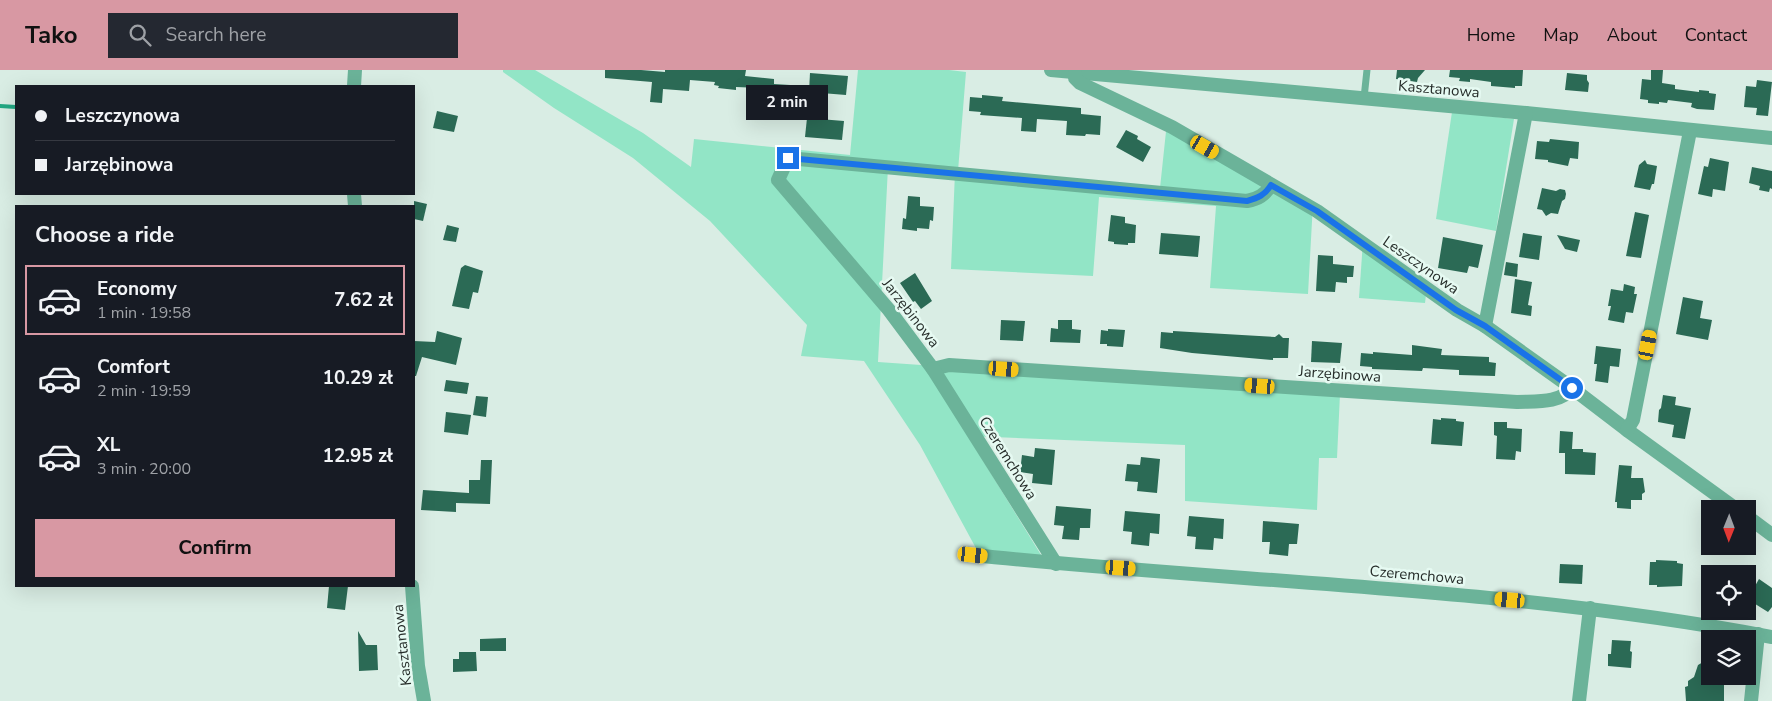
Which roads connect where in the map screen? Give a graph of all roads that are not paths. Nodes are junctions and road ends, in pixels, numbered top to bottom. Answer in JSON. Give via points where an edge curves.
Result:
{"nodes":[{"id":1,"x":354,"y":70,"type":"edge"},
{"id":2,"x":1051,"y":70,"type":"edge"},
{"id":3,"x":1367,"y":70,"type":"edge"},
{"id":4,"x":1075,"y":72,"type":"junction"},
{"id":5,"x":354,"y":85,"type":"edge"},
{"id":6,"x":1364,"y":98,"type":"junction"},
{"id":7,"x":1526,"y":113,"type":"junction"},
{"id":8,"x":1690,"y":131,"type":"junction"},
{"id":9,"x":1772,"y":138,"type":"edge"},
{"id":10,"x":1271,"y":185,"type":"junction"},
{"id":11,"x":1485,"y":326,"type":"junction"},
{"id":12,"x":933,"y":369,"type":"junction"},
{"id":13,"x":1572,"y":388,"type":"junction"},
{"id":14,"x":1627,"y":430,"type":"junction"},
{"id":15,"x":1724,"y":500,"type":"edge"},
{"id":16,"x":1756,"y":523,"type":"edge"},
{"id":17,"x":1772,"y":535,"type":"edge"},
{"id":18,"x":973,"y":555,"type":"dead end"},
{"id":19,"x":1056,"y":564,"type":"junction"},
{"id":20,"x":412,"y":587,"type":"edge"},
{"id":21,"x":1590,"y":608,"type":"junction"},
{"id":22,"x":1765,"y":635,"type":"edge"},
{"id":23,"x":424,"y":701,"type":"edge"},
{"id":24,"x":1579,"y":701,"type":"edge"},
{"id":25,"x":1751,"y":701,"type":"edge"}],
"edges":[{"from":1,"to":5,"type":"street"},
{"from":2,"to":4,"type":"street","name":"Kasztanowa"},
{"from":3,"to":6,"type":"lane"},
{"from":4,"to":6,"type":"street","name":"Kasztanowa"},
{"from":4,"to":10,"type":"street","name":"Leszczynowa","via":[[1080,83],[1172,127]]},
{"from":6,"to":7,"type":"street","name":"Kasztanowa"},
{"from":7,"to":8,"type":"street","name":"Kasztanowa"},
{"from":7,"to":11,"type":"street"},
{"from":8,"to":9,"type":"street","name":"Kasztanowa"},
{"from":8,"to":14,"type":"street","via":[[1633,420]]},
{"from":10,"to":11,"type":"street","name":"Leszczynowa","via":[[1317,211],[1456,310]]},
{"from":10,"to":12,"type":"street","name":"Jarzębinowa","via":[[1257,199],[1247,201],[788,158],[778,180],[889,310]]},
{"from":11,"to":13,"type":"street","name":"Leszczynowa"},
{"from":12,"to":13,"type":"street","name":"Jarzębinowa","via":[[948,365],[1517,402],[1559,398]]},
{"from":12,"to":19,"type":"street","name":"Czeremchowa"},
{"from":13,"to":14,"type":"street","name":"Leszczynowa"},
{"from":14,"to":15,"type":"street","name":"Leszczynowa"},
{"from":16,"to":17,"type":"street"},
{"from":18,"to":19,"type":"street","name":"Czeremchowa"},
{"from":19,"to":21,"type":"street","name":"Czeremchowa","via":[[1312,582]]},
{"from":20,"to":23,"type":"street","name":"Kasztanowa"},
{"from":21,"to":22,"type":"street","name":"Czeremchowa"},
{"from":21,"to":24,"type":"street"},
{"from":22,"to":25,"type":"street"}]}
